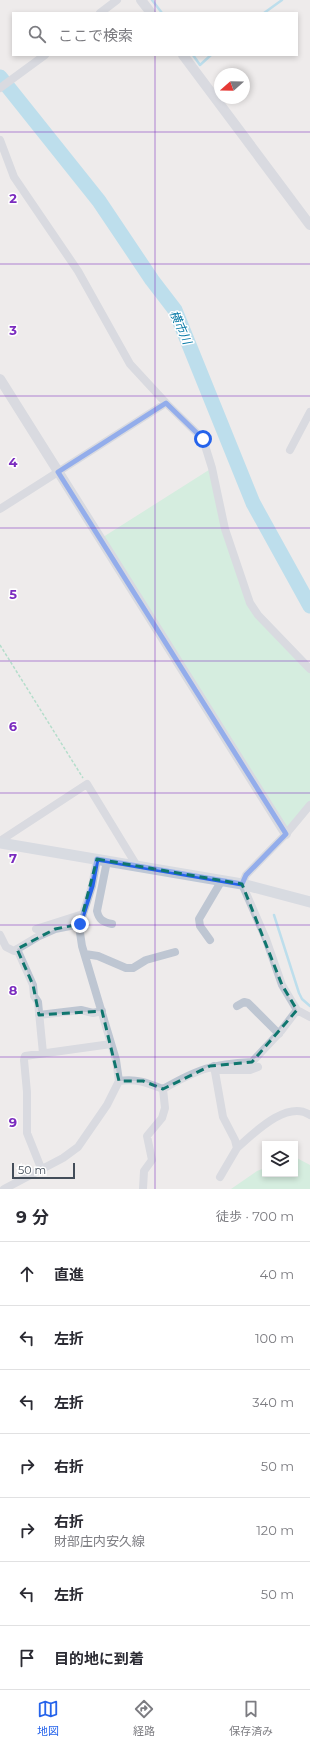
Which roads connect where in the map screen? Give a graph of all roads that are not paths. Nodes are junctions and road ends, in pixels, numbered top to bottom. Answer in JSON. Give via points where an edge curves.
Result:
{"nodes":[{"id":1,"x":117,"y":0,"type":"edge"},
{"id":2,"x":141,"y":0,"type":"edge"},
{"id":3,"x":101,"y":12,"type":"edge"},
{"id":4,"x":150,"y":12,"type":"edge"},
{"id":5,"x":44,"y":56,"type":"edge"},
{"id":6,"x":184,"y":56,"type":"edge"},
{"id":7,"x":0,"y":88,"type":"edge"},
{"id":8,"x":0,"y":140,"type":"edge"},
{"id":9,"x":310,"y":225,"type":"edge"},
{"id":10,"x":0,"y":378,"type":"edge"},
{"id":11,"x":166,"y":403,"type":"junction"},
{"id":12,"x":310,"y":412,"type":"edge"},
{"id":13,"x":290,"y":450,"type":"dead end"},
{"id":14,"x":58,"y":472,"type":"junction"},
{"id":15,"x":0,"y":509,"type":"edge"},
{"id":16,"x":310,"y":668,"type":"edge"},
{"id":17,"x":310,"y":805,"type":"edge"},
{"id":18,"x":286,"y":834,"type":"junction"},
{"id":19,"x":0,"y":842,"type":"edge"},
{"id":20,"x":102,"y":860,"type":"junction"},
{"id":21,"x":137,"y":866,"type":"junction"},
{"id":22,"x":222,"y":880,"type":"junction"},
{"id":23,"x":242,"y":884,"type":"junction"},
{"id":24,"x":310,"y":902,"type":"edge"},
{"id":25,"x":83,"y":914,"type":"junction"},
{"id":26,"x":80,"y":924,"type":"junction"},
{"id":27,"x":112,"y":924,"type":"dead end"},
{"id":28,"x":36,"y":928,"type":"dead end"},
{"id":29,"x":0,"y":935,"type":"edge"},
{"id":30,"x":210,"y":940,"type":"dead end"},
{"id":31,"x":17,"y":949,"type":"junction"},
{"id":32,"x":175,"y":952,"type":"dead end"},
{"id":33,"x":85,"y":954,"type":"junction"},
{"id":34,"x":237,"y":1006,"type":"dead end"},
{"id":35,"x":296,"y":1010,"type":"junction"},
{"id":36,"x":102,"y":1011,"type":"junction"},
{"id":37,"x":39,"y":1015,"type":"junction"},
{"id":38,"x":310,"y":1017,"type":"edge"},
{"id":39,"x":279,"y":1034,"type":"junction"},
{"id":40,"x":111,"y":1044,"type":"junction"},
{"id":41,"x":43,"y":1053,"type":"junction"},
{"id":42,"x":214,"y":1068,"type":"junction"},
{"id":43,"x":258,"y":1068,"type":"dead end"},
{"id":44,"x":119,"y":1081,"type":"junction"},
{"id":45,"x":163,"y":1089,"type":"junction"},
{"id":46,"x":310,"y":1115,"type":"edge"},
{"id":47,"x":237,"y":1148,"type":"junction"},
{"id":48,"x":41,"y":1168,"type":"junction"},
{"id":49,"x":220,"y":1177,"type":"dead end"},
{"id":50,"x":4,"y":1189,"type":"edge"},
{"id":51,"x":143,"y":1189,"type":"edge"}],
"edges":[{"from":1,"to":3,"type":"street"},
{"from":2,"to":4,"type":"street"},
{"from":5,"to":7,"type":"street"},
{"from":6,"to":9,"type":"street"},
{"from":8,"to":11,"type":"street","via":[[14,178],[78,271],[130,364]]},
{"from":10,"to":14,"type":"street"},
{"from":11,"to":14,"type":"street"},
{"from":11,"to":16,"type":"street","via":[[203,439],[225,529],[250,603],[272,631]]},
{"from":12,"to":13,"type":"street"},
{"from":14,"to":15,"type":"street"},
{"from":14,"to":18,"type":"street"},
{"from":17,"to":18,"type":"street"},
{"from":18,"to":23,"type":"street","via":[[246,875]]},
{"from":19,"to":20,"type":"main road"},
{"from":19,"to":21,"type":"street","via":[[87,784]]},
{"from":20,"to":21,"type":"main road"},
{"from":20,"to":25,"type":"street"},
{"from":20,"to":27,"type":"street","via":[[97,910],[99,918]]},
{"from":21,"to":22,"type":"main road"},
{"from":22,"to":23,"type":"main road"},
{"from":22,"to":30,"type":"street","via":[[200,918],[200,926]]},
{"from":23,"to":24,"type":"main road"},
{"from":23,"to":35,"type":"street","via":[[266,939],[282,985]]},
{"from":25,"to":26,"type":"street"},
{"from":25,"to":28,"type":"street"},
{"from":26,"to":31,"type":"street","via":[[55,929]]},
{"from":26,"to":33,"type":"street"},
{"from":29,"to":31,"type":"street","via":[[6,947],[14,951]]},
{"from":31,"to":37,"type":"street","via":[[33,985]]},
{"from":32,"to":33,"type":"street","via":[[146,960],[134,968],[126,968],[98,956]]},
{"from":33,"to":36,"type":"street"},
{"from":34,"to":39,"type":"street","via":[[244,1002],[248,1003]]},
{"from":35,"to":38,"type":"street"},
{"from":35,"to":39,"type":"street"},
{"from":36,"to":37,"type":"street","via":[[93,1013],[81,1010]]},
{"from":36,"to":40,"type":"street"},
{"from":37,"to":41,"type":"street"},
{"from":39,"to":42,"type":"street","via":[[252,1062]]},
{"from":40,"to":41,"type":"street"},
{"from":40,"to":44,"type":"street"},
{"from":41,"to":48,"type":"street","via":[[25,1056],[24,1060],[27,1133]]},
{"from":42,"to":43,"type":"street"},
{"from":42,"to":45,"type":"street","via":[[188,1075]]},
{"from":42,"to":47,"type":"street","via":[[223,1117]]},
{"from":44,"to":45,"type":"street","via":[[143,1081]]},
{"from":44,"to":48,"type":"street","via":[[78,1147],[64,1158]]},
{"from":45,"to":51,"type":"street","via":[[165,1108],[162,1118],[147,1136],[152,1160],[144,1171]]},
{"from":46,"to":47,"type":"street","via":[[302,1111],[293,1111],[279,1116]]},
{"from":47,"to":49,"type":"street"},
{"from":48,"to":50,"type":"street"}]}
